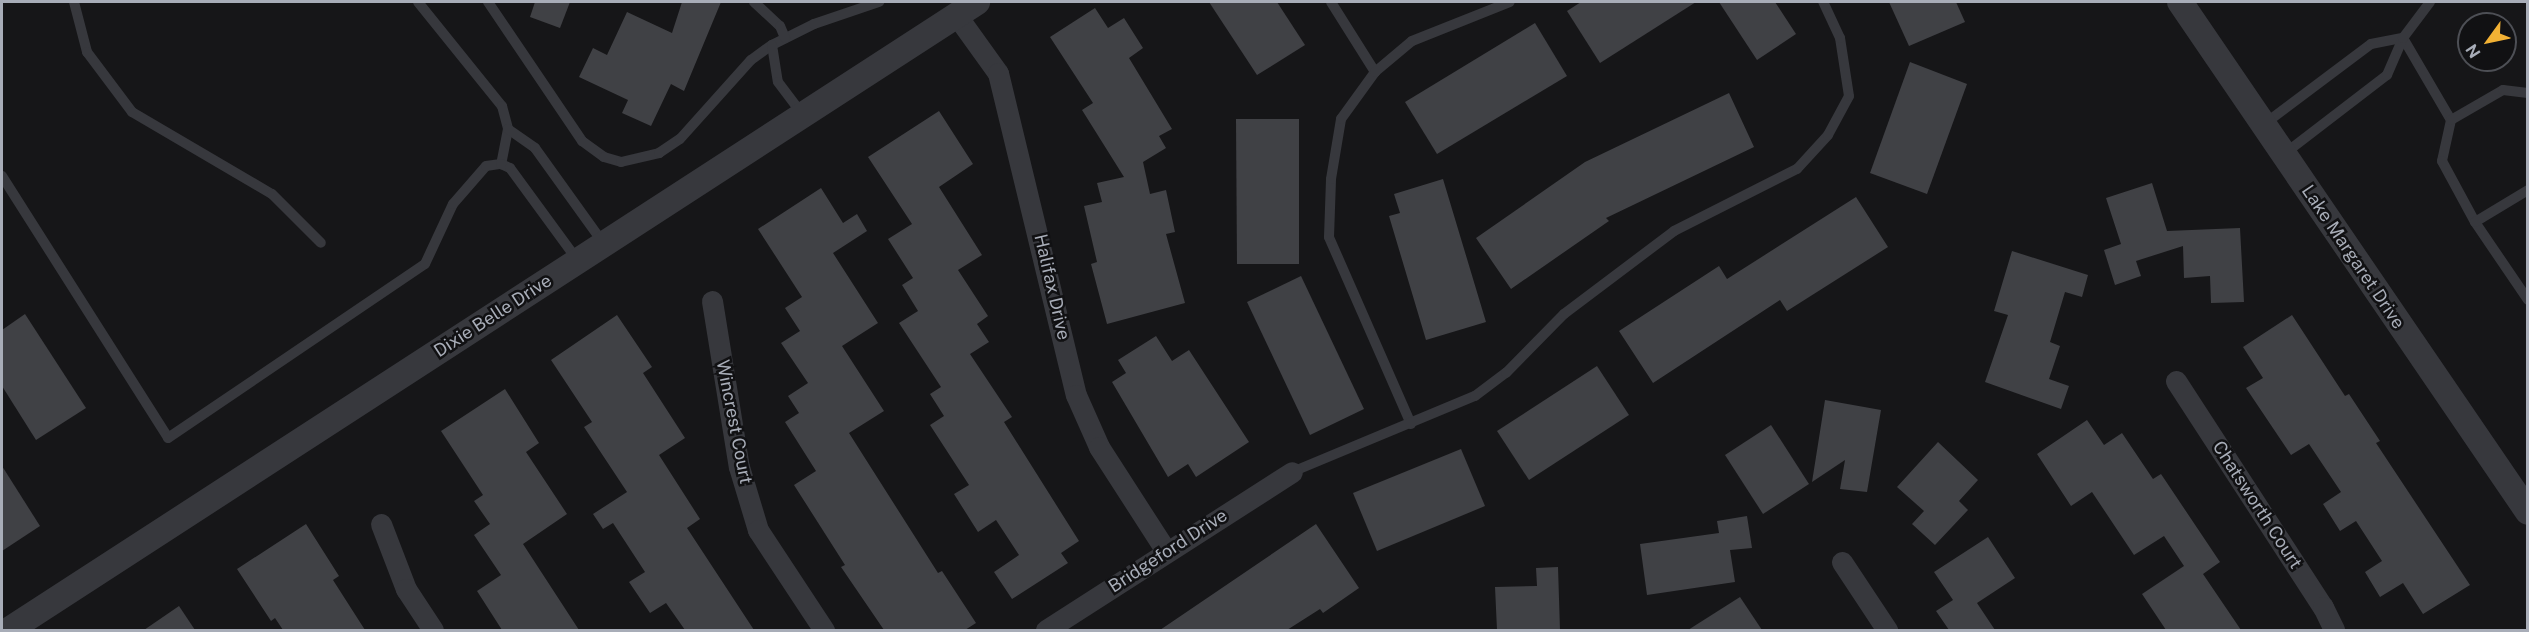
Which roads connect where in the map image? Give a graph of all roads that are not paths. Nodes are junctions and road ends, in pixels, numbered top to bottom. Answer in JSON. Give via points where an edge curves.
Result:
{"nodes":[{"id":1,"x":74,"y":2,"type":"edge"},
{"id":2,"x":418,"y":2,"type":"edge"},
{"id":3,"x":488,"y":2,"type":"edge"},
{"id":4,"x":754,"y":2,"type":"edge"},
{"id":5,"x":879,"y":2,"type":"edge"},
{"id":6,"x":1331,"y":2,"type":"edge"},
{"id":7,"x":1510,"y":2,"type":"edge"},
{"id":8,"x":1823,"y":2,"type":"edge"},
{"id":9,"x":2180,"y":2,"type":"edge"},
{"id":10,"x":2430,"y":2,"type":"edge"},
{"id":11,"x":967,"y":9,"type":"edge"},
{"id":12,"x":785,"y":38,"type":"junction"},
{"id":13,"x":2403,"y":38,"type":"junction"},
{"id":14,"x":772,"y":45,"type":"junction"},
{"id":15,"x":1375,"y":72,"type":"junction"},
{"id":16,"x":2528,"y":93,"type":"edge"},
{"id":17,"x":803,"y":116,"type":"junction"},
{"id":18,"x":2451,"y":120,"type":"junction"},
{"id":19,"x":2263,"y":125,"type":"junction"},
{"id":20,"x":508,"y":129,"type":"junction"},
{"id":21,"x":2283,"y":155,"type":"junction"},
{"id":22,"x":501,"y":164,"type":"junction"},
{"id":23,"x":2,"y":176,"type":"edge"},
{"id":24,"x":2528,"y":190,"type":"edge"},
{"id":25,"x":2475,"y":222,"type":"junction"},
{"id":26,"x":321,"y":243,"type":"dead end"},
{"id":27,"x":604,"y":244,"type":"junction"},
{"id":28,"x":578,"y":261,"type":"junction"},
{"id":29,"x":2528,"y":300,"type":"edge"},
{"id":30,"x":712,"y":301,"type":"dead end"},
{"id":31,"x":2176,"y":381,"type":"dead end"},
{"id":32,"x":1411,"y":424,"type":"junction"},
{"id":33,"x":1292,"y":472,"type":"joint"},
{"id":34,"x":2528,"y":512,"type":"edge"},
{"id":35,"x":381,"y":524,"type":"dead end"},
{"id":36,"x":1166,"y":550,"type":"junction"},
{"id":37,"x":1842,"y":562,"type":"dead end"},
{"id":38,"x":9,"y":630,"type":"edge"},
{"id":39,"x":434,"y":630,"type":"edge"},
{"id":40,"x":824,"y":630,"type":"edge"},
{"id":41,"x":1046,"y":630,"type":"edge"},
{"id":42,"x":1887,"y":630,"type":"edge"},
{"id":43,"x":2334,"y":630,"type":"edge"}],
"edges":[{"from":1,"to":26,"type":"lane","via":[[87,52],[132,112],[272,194]]},
{"from":2,"to":20,"type":"lane","via":[[502,106]]},
{"from":3,"to":14,"type":"lane","via":[[582,141],[603,157],[621,162],[659,153],[680,139],[751,60]]},
{"from":4,"to":12,"type":"lane","via":[[780,26]]},
{"from":5,"to":12,"type":"lane"},
{"from":6,"to":15,"type":"lane"},
{"from":7,"to":15,"type":"lane","via":[[1412,41]]},
{"from":8,"to":32,"type":"lane","via":[[1840,38],[1849,96],[1828,135],[1797,169],[1674,231],[1564,314],[1506,373],[1475,396]]},
{"from":9,"to":19,"type":"street","name":"Lake Margaret Drive"},
{"from":10,"to":13,"type":"lane"},
{"from":11,"to":17,"type":"street","name":"Dixie Belle Drive"},
{"from":11,"to":36,"type":"street","name":"Halifax Drive","via":[[998,73],[1076,395],[1100,447]]},
{"from":12,"to":14,"type":"lane"},
{"from":13,"to":18,"type":"lane"},
{"from":13,"to":19,"type":"lane","via":[[2371,44]]},
{"from":13,"to":21,"type":"lane","via":[[2387,75]]},
{"from":14,"to":17,"type":"lane","via":[[778,82]]},
{"from":15,"to":32,"type":"lane","via":[[1341,119],[1331,179],[1329,237]]},
{"from":16,"to":18,"type":"lane","via":[[2503,90]]},
{"from":17,"to":27,"type":"street","name":"Dixie Belle Drive"},
{"from":18,"to":25,"type":"lane","via":[[2442,161]]},
{"from":19,"to":21,"type":"street","name":"Lake Margaret Drive"},
{"from":20,"to":22,"type":"lane"},
{"from":20,"to":27,"type":"lane","via":[[535,148]]},
{"from":21,"to":34,"type":"street","name":"Lake Margaret Drive"},
{"from":22,"to":23,"type":"lane","via":[[486,166],[453,204],[425,264],[168,438]]},
{"from":22,"to":28,"type":"lane","via":[[529,188]]},
{"from":24,"to":25,"type":"lane"},
{"from":25,"to":29,"type":"lane"},
{"from":27,"to":28,"type":"street","name":"Dixie Belle Drive"},
{"from":28,"to":38,"type":"street","name":"Dixie Belle Drive"},
{"from":30,"to":40,"type":"street","name":"Wincrest Court","via":[[739,467],[758,530]]},
{"from":31,"to":43,"type":"street","name":"Chatsworth Court","via":[[2323,607]]},
{"from":32,"to":33,"type":"lane"},
{"from":33,"to":36,"type":"street","name":"Bridgeford Drive"},
{"from":35,"to":39,"type":"street","via":[[406,589]]},
{"from":36,"to":41,"type":"street","name":"Bridgeford Drive"},
{"from":37,"to":42,"type":"street"}]}
